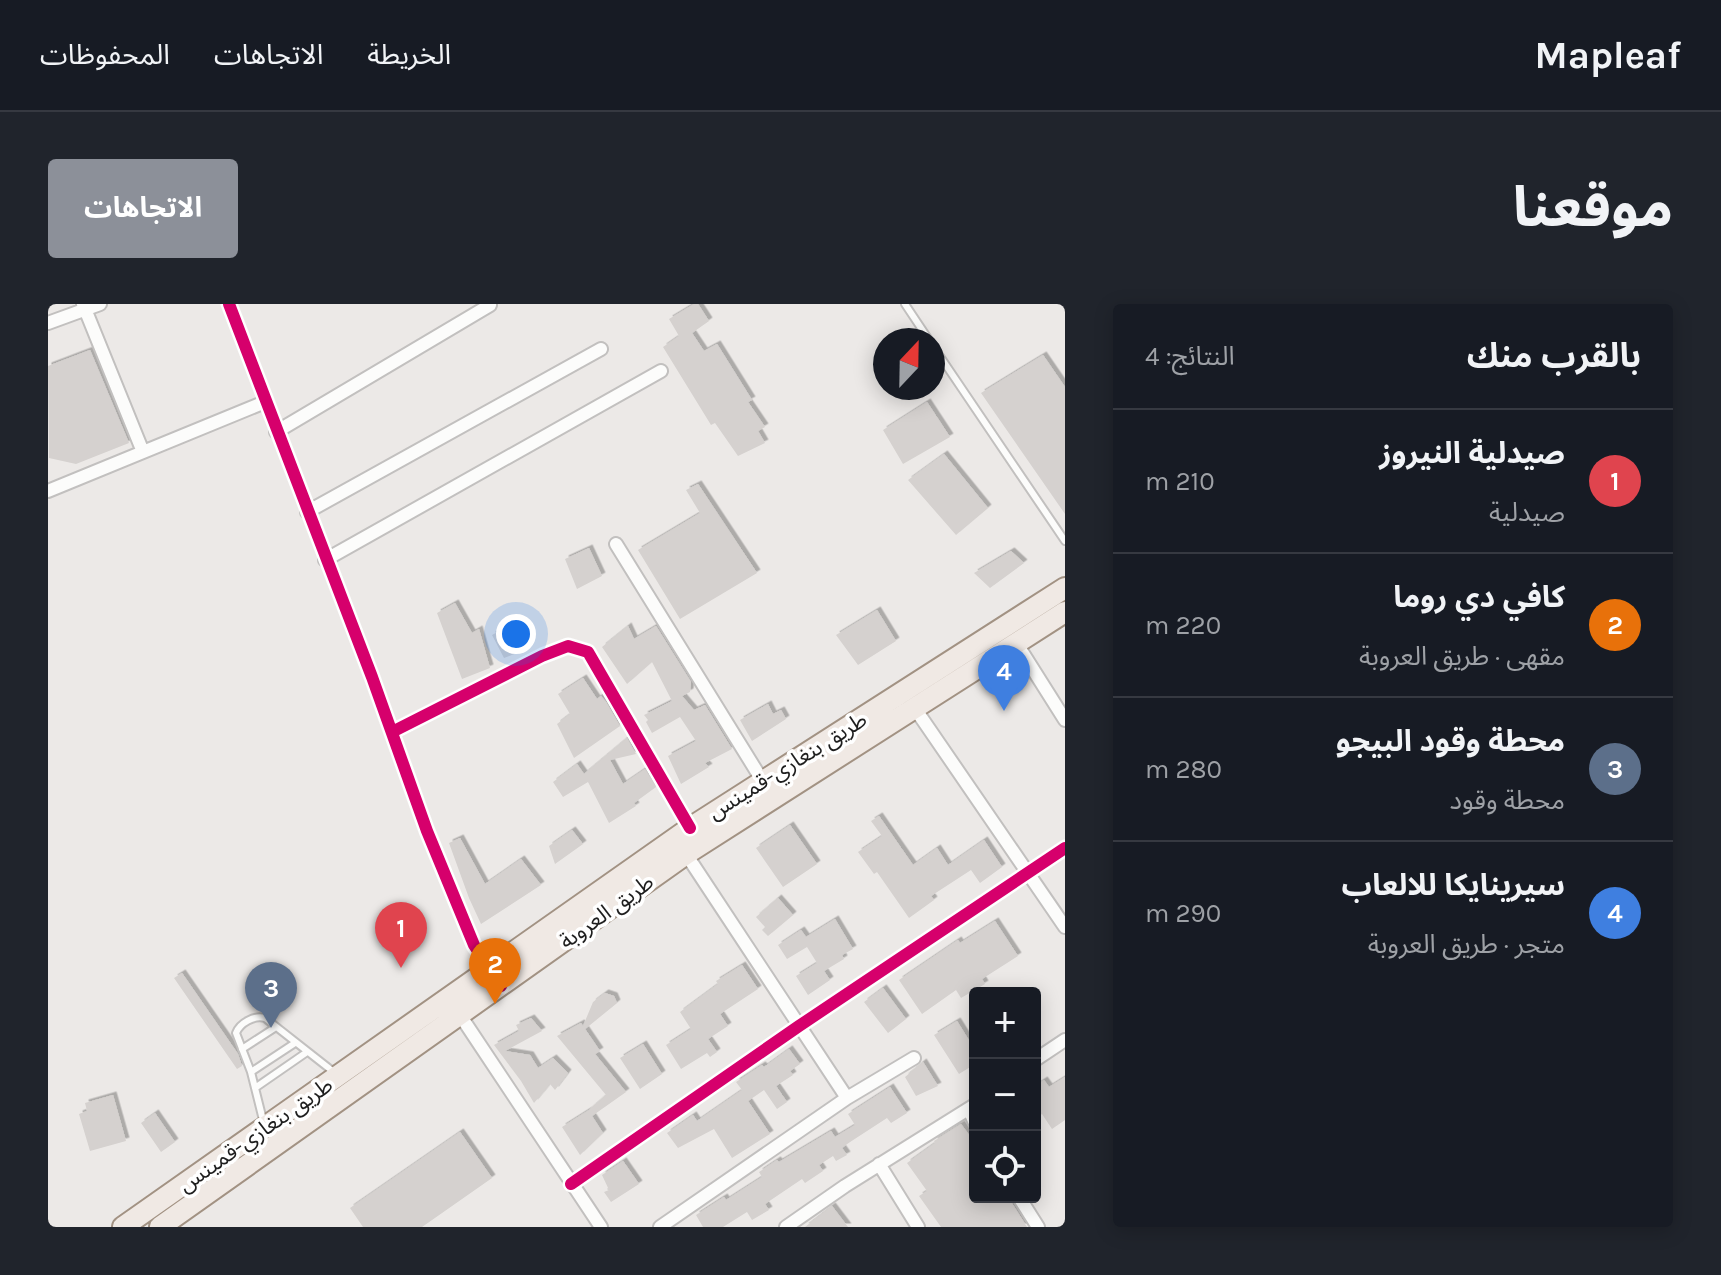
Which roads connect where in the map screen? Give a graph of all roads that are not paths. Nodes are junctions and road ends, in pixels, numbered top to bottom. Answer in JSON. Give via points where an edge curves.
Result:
{"nodes":[{"id":1,"x":100,"y":304,"type":"edge"},
{"id":2,"x":229,"y":304,"type":"edge"},
{"id":3,"x":905,"y":304,"type":"edge"},
{"id":4,"x":490,"y":305,"type":"edge"},
{"id":5,"x":84,"y":307,"type":"edge"},
{"id":6,"x":48,"y":323,"type":"edge"},
{"id":7,"x":921,"y":328,"type":"edge"},
{"id":8,"x":601,"y":349,"type":"dead end"},
{"id":9,"x":945,"y":364,"type":"edge"},
{"id":10,"x":661,"y":371,"type":"dead end"},
{"id":11,"x":265,"y":402,"type":"junction"},
{"id":12,"x":276,"y":432,"type":"junction"},
{"id":13,"x":143,"y":452,"type":"junction"},
{"id":14,"x":48,"y":491,"type":"edge"},
{"id":15,"x":307,"y":512,"type":"junction"},
{"id":16,"x":1065,"y":541,"type":"edge"},
{"id":17,"x":616,"y":544,"type":"dead end"},
{"id":18,"x":325,"y":560,"type":"junction"},
{"id":19,"x":1065,"y":588,"type":"edge"},
{"id":20,"x":1065,"y":612,"type":"edge"},
{"id":21,"x":1017,"y":644,"type":"junction"},
{"id":22,"x":914,"y":707,"type":"junction"},
{"id":23,"x":1065,"y":720,"type":"edge"},
{"id":24,"x":392,"y":732,"type":"junction"},
{"id":25,"x":762,"y":780,"type":"junction"},
{"id":26,"x":690,"y":828,"type":"junction"},
{"id":27,"x":1065,"y":848,"type":"edge"},
{"id":28,"x":686,"y":854,"type":"junction"},
{"id":29,"x":1028,"y":873,"type":"junction"},
{"id":30,"x":1065,"y":927,"type":"edge"},
{"id":31,"x":495,"y":978,"type":"junction"},
{"id":32,"x":460,"y":1015,"type":"junction"},
{"id":33,"x":799,"y":1026,"type":"junction"},
{"id":34,"x":276,"y":1027,"type":"junction"},
{"id":35,"x":1065,"y":1040,"type":"edge"},
{"id":36,"x":295,"y":1043,"type":"junction"},
{"id":37,"x":242,"y":1049,"type":"junction"},
{"id":38,"x":307,"y":1052,"type":"junction"},
{"id":39,"x":914,"y":1058,"type":"dead end"},
{"id":40,"x":1036,"y":1059,"type":"edge"},
{"id":41,"x":251,"y":1072,"type":"junction"},
{"id":42,"x":338,"y":1076,"type":"junction"},
{"id":43,"x":255,"y":1088,"type":"junction"},
{"id":44,"x":847,"y":1098,"type":"junction"},
{"id":45,"x":969,"y":1108,"type":"edge"},
{"id":46,"x":265,"y":1127,"type":"junction"},
{"id":47,"x":879,"y":1164,"type":"junction"},
{"id":48,"x":571,"y":1184,"type":"junction"},
{"id":49,"x":1023,"y":1203,"type":"edge"},
{"id":50,"x":123,"y":1227,"type":"edge"},
{"id":51,"x":160,"y":1227,"type":"edge"},
{"id":52,"x":601,"y":1227,"type":"edge"},
{"id":53,"x":660,"y":1227,"type":"edge"},
{"id":54,"x":786,"y":1227,"type":"edge"},
{"id":55,"x":918,"y":1227,"type":"edge"},
{"id":56,"x":1038,"y":1227,"type":"edge"}],
"edges":[{"from":1,"to":5,"type":"street"},
{"from":2,"to":11,"type":"street"},
{"from":3,"to":7,"type":"lane"},
{"from":4,"to":12,"type":"street"},
{"from":5,"to":6,"type":"street"},
{"from":5,"to":13,"type":"street"},
{"from":8,"to":15,"type":"street"},
{"from":9,"to":16,"type":"lane"},
{"from":10,"to":18,"type":"street"},
{"from":11,"to":12,"type":"street"},
{"from":11,"to":13,"type":"street"},
{"from":12,"to":15,"type":"street"},
{"from":13,"to":14,"type":"street"},
{"from":15,"to":18,"type":"street"},
{"from":17,"to":25,"type":"street"},
{"from":18,"to":24,"type":"street"},
{"from":19,"to":25,"type":"main road","name":"طريق بنغازي-قمينس"},
{"from":20,"to":21,"type":"main road","name":"طريق العروبة"},
{"from":21,"to":22,"type":"main road","name":"طريق العروبة"},
{"from":21,"to":23,"type":"street"},
{"from":22,"to":28,"type":"main road","name":"طريق العروبة"},
{"from":22,"to":29,"type":"street"},
{"from":24,"to":26,"type":"street","via":[[542,656],[568,646],[588,652]]},
{"from":24,"to":31,"type":"street","via":[[474,945]]},
{"from":25,"to":26,"type":"main road","name":"طريق بنغازي-قمينس"},
{"from":26,"to":31,"type":"main road","name":"طريق بنغازي-قمينس"},
{"from":27,"to":29,"type":"street"},
{"from":28,"to":31,"type":"main road","name":"طريق العروبة"},
{"from":28,"to":33,"type":"street"},
{"from":29,"to":30,"type":"street"},
{"from":29,"to":33,"type":"street"},
{"from":31,"to":32,"type":"main road","name":"طريق العروبة"},
{"from":31,"to":42,"type":"main road","name":"طريق بنغازي-قمينس"},
{"from":32,"to":48,"type":"street"},
{"from":32,"to":51,"type":"main road","name":"طريق العروبة"},
{"from":33,"to":44,"type":"street"},
{"from":33,"to":48,"type":"street"},
{"from":34,"to":36,"type":"lane"},
{"from":34,"to":37,"type":"lane"},
{"from":34,"to":37,"type":"lane","via":[[259,1016],[238,1027]]},
{"from":35,"to":40,"type":"street"},
{"from":36,"to":38,"type":"lane"},
{"from":36,"to":41,"type":"lane"},
{"from":37,"to":41,"type":"lane"},
{"from":38,"to":42,"type":"lane"},
{"from":38,"to":43,"type":"lane"},
{"from":39,"to":44,"type":"street"},
{"from":41,"to":43,"type":"lane"},
{"from":42,"to":46,"type":"main road","name":"طريق بنغازي-قمينس"},
{"from":43,"to":46,"type":"lane"},
{"from":44,"to":53,"type":"street"},
{"from":45,"to":47,"type":"street"},
{"from":46,"to":50,"type":"main road","name":"طريق بنغازي-قمينس"},
{"from":47,"to":54,"type":"street"},
{"from":47,"to":55,"type":"street"},
{"from":48,"to":52,"type":"street"},
{"from":49,"to":56,"type":"street"}]}
